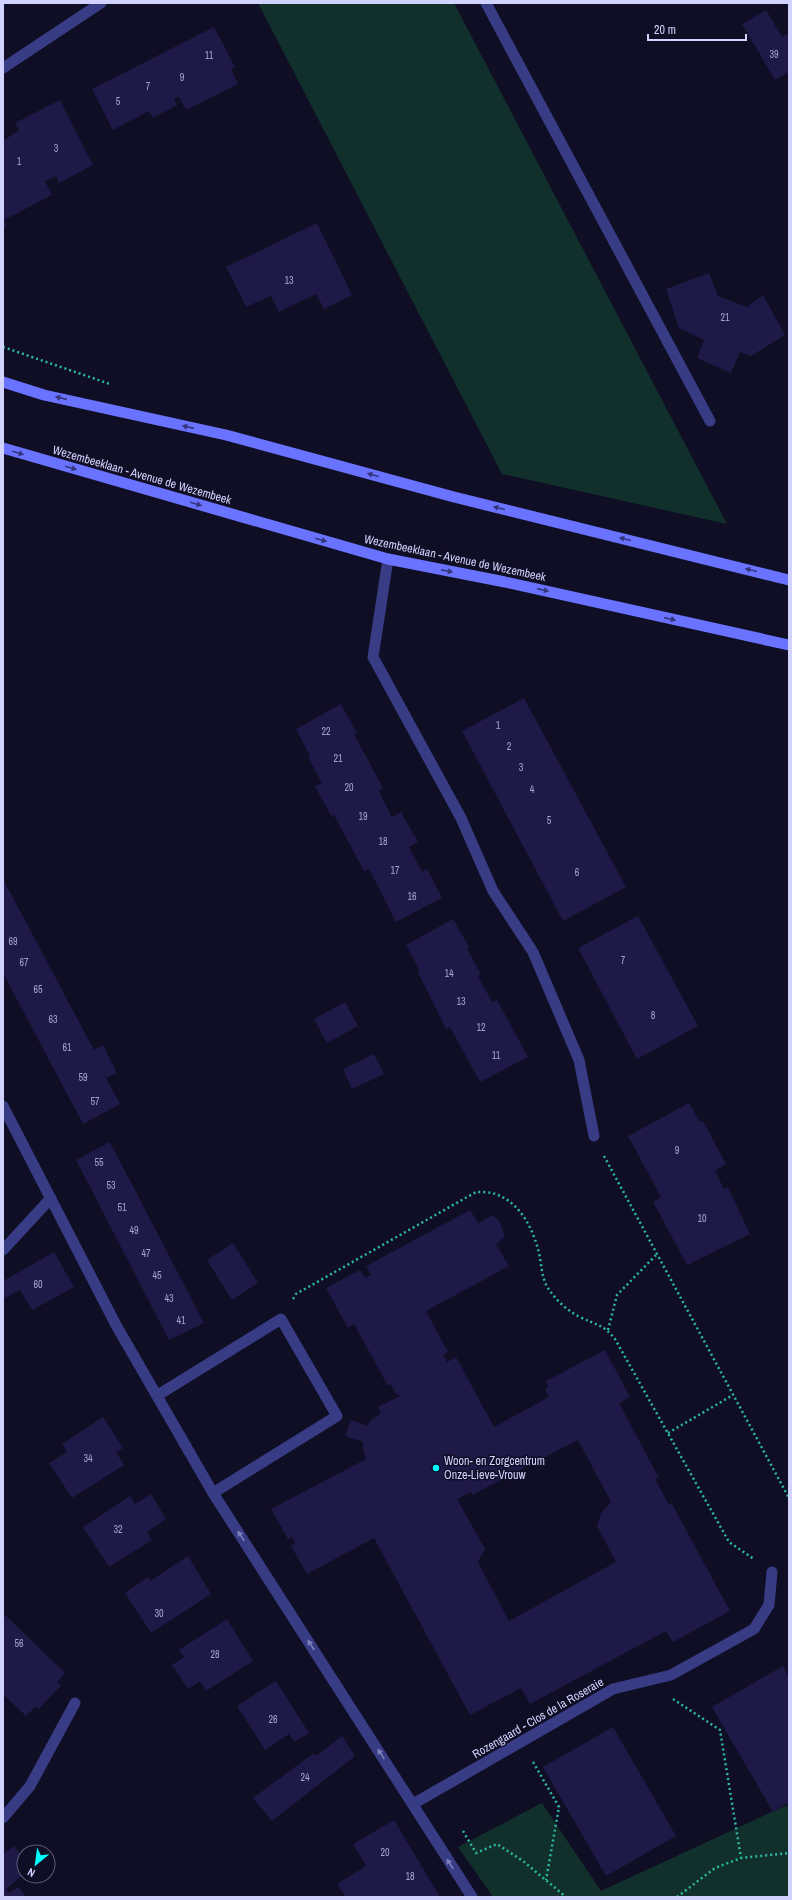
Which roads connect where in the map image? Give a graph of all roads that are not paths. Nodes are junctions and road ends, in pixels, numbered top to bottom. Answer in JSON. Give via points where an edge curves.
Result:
{"nodes":[{"id":1,"x":101,"y":3,"type":"edge"},
{"id":2,"x":486,"y":3,"type":"edge"},
{"id":3,"x":3,"y":68,"type":"edge"},
{"id":4,"x":3,"y":382,"type":"edge"},
{"id":5,"x":710,"y":421,"type":"dead end"},
{"id":6,"x":3,"y":448,"type":"edge"},
{"id":7,"x":388,"y":559,"type":"junction"},
{"id":8,"x":789,"y":580,"type":"edge"},
{"id":9,"x":789,"y":645,"type":"edge"},
{"id":10,"x":3,"y":1106,"type":"edge"},
{"id":11,"x":594,"y":1136,"type":"road end"},
{"id":12,"x":51,"y":1198,"type":"junction"},
{"id":13,"x":3,"y":1250,"type":"edge"},
{"id":14,"x":158,"y":1396,"type":"junction"},
{"id":15,"x":213,"y":1493,"type":"junction"},
{"id":16,"x":772,"y":1572,"type":"road end"},
{"id":17,"x":75,"y":1703,"type":"dead end"},
{"id":18,"x":413,"y":1804,"type":"junction"},
{"id":19,"x":3,"y":1818,"type":"edge"},
{"id":20,"x":472,"y":1897,"type":"edge"}],
"edges":[{"from":1,"to":3,"type":"street"},
{"from":2,"to":5,"type":"street"},
{"from":8,"to":4,"type":"main road","one_way":true,"via":[[454,497],[226,435],[44,395]]},
{"from":6,"to":7,"type":"main road","name":"Wezembeeklaan - Avenue de Wezembeek","one_way":true},
{"from":7,"to":9,"type":"main road","name":"Wezembeeklaan - Avenue de Wezembeek","one_way":true,"via":[[505,582]]},
{"from":7,"to":11,"type":"street","via":[[372,657],[461,818],[493,891],[533,952],[579,1060]]},
{"from":10,"to":12,"type":"street"},
{"from":12,"to":13,"type":"street"},
{"from":12,"to":14,"type":"street","via":[[116,1325]]},
{"from":14,"to":15,"type":"street"},
{"from":14,"to":15,"type":"street","via":[[281,1319],[337,1416]]},
{"from":18,"to":15,"type":"street","one_way":true},
{"from":16,"to":18,"type":"street","name":"Rozengaard - Clos de la Roseraie","via":[[769,1605],[754,1628],[671,1675],[613,1689]]},
{"from":17,"to":19,"type":"street","via":[[30,1786]]},
{"from":20,"to":18,"type":"street","one_way":true}]}
